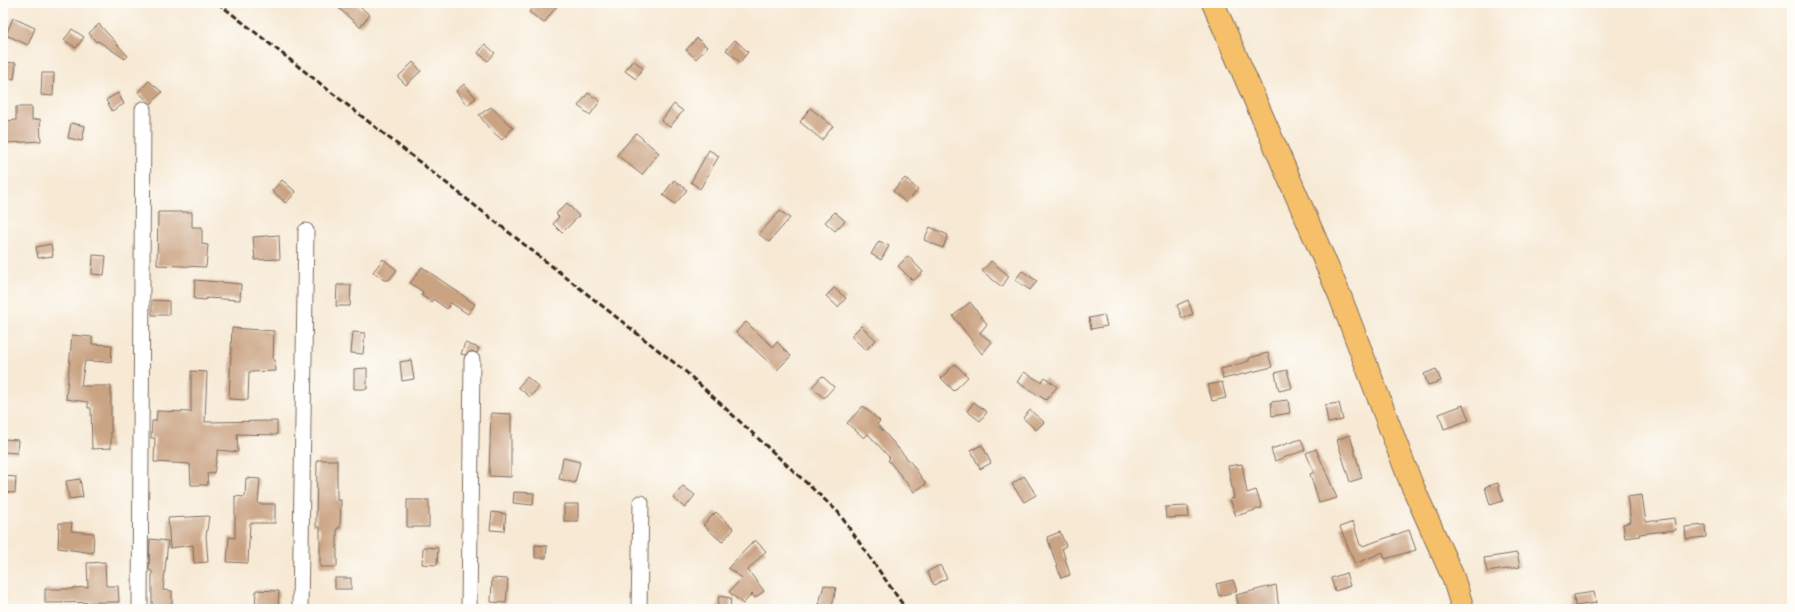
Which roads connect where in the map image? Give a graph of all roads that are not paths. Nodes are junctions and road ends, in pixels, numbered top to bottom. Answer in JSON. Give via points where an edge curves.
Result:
{"nodes":[{"id":1,"x":1214,"y":6,"type":"edge"},
{"id":2,"x":143,"y":109,"type":"dead end"},
{"id":3,"x":306,"y":231,"type":"dead end"},
{"id":4,"x":472,"y":360,"type":"dead end"},
{"id":5,"x":641,"y":503,"type":"dead end"},
{"id":6,"x":140,"y":609,"type":"edge"},
{"id":7,"x":300,"y":609,"type":"edge"},
{"id":8,"x":469,"y":609,"type":"edge"},
{"id":9,"x":640,"y":609,"type":"edge"},
{"id":10,"x":1463,"y":609,"type":"edge"}],
"edges":[{"from":1,"to":10,"type":"highway","via":[[1340,296],[1411,483],[1454,577]]},
{"from":2,"to":6,"type":"street"},
{"from":3,"to":7,"type":"street"},
{"from":4,"to":8,"type":"street"},
{"from":5,"to":9,"type":"street"}]}
